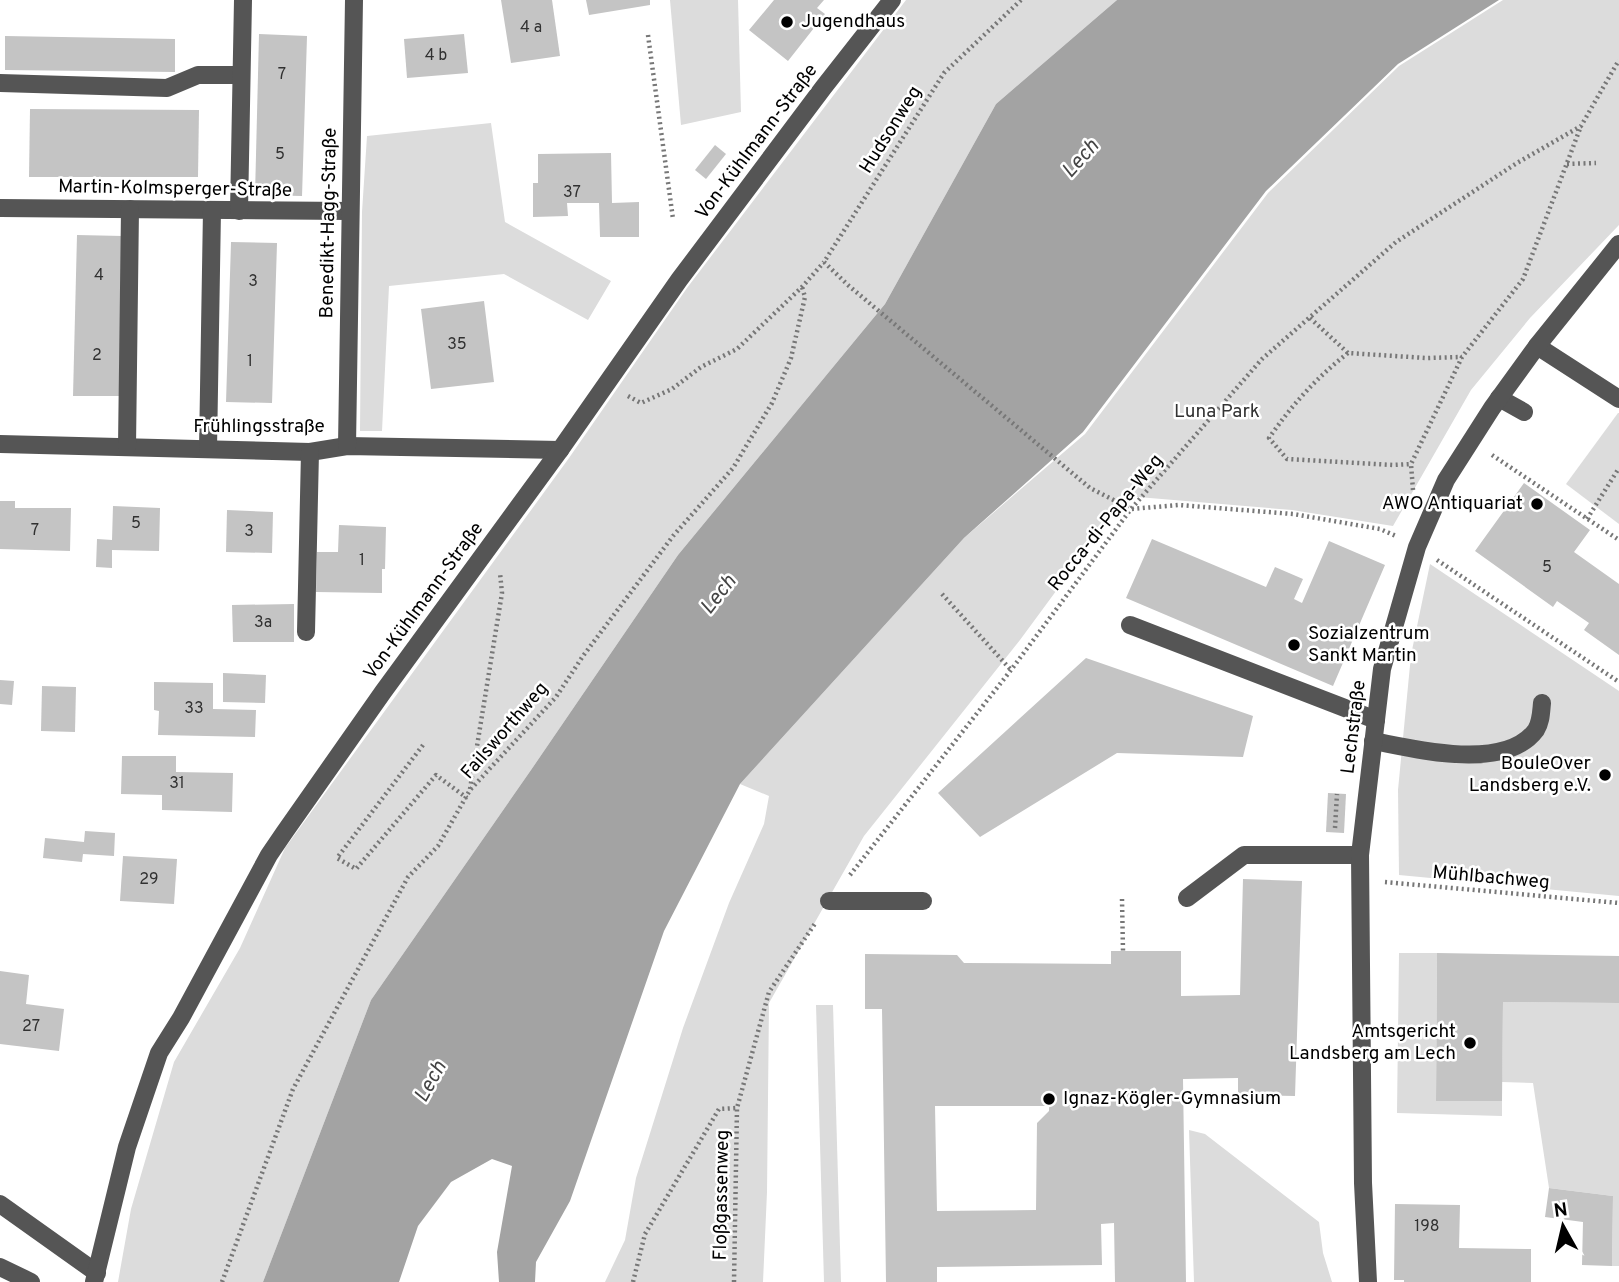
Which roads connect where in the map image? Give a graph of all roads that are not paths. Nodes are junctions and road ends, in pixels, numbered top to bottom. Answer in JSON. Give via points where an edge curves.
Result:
{"nodes":[{"id":1,"x":243,"y":0,"type":"edge"},
{"id":2,"x":354,"y":0,"type":"edge"},
{"id":3,"x":892,"y":0,"type":"edge"},
{"id":4,"x":241,"y":75,"type":"junction"},
{"id":5,"x":0,"y":83,"type":"edge"},
{"id":6,"x":0,"y":208,"type":"edge"},
{"id":7,"x":131,"y":209,"type":"junction"},
{"id":8,"x":212,"y":210,"type":"junction"},
{"id":9,"x":239,"y":211,"type":"junction"},
{"id":10,"x":350,"y":211,"type":"junction"},
{"id":11,"x":1619,"y":244,"type":"edge"},
{"id":12,"x":1537,"y":345,"type":"junction"},
{"id":13,"x":1499,"y":398,"type":"junction"},
{"id":14,"x":1619,"y":399,"type":"edge"},
{"id":15,"x":1524,"y":412,"type":"dead end"},
{"id":16,"x":0,"y":444,"type":"edge"},
{"id":17,"x":348,"y":446,"type":"junction"},
{"id":18,"x":127,"y":447,"type":"junction"},
{"id":19,"x":208,"y":449,"type":"junction"},
{"id":20,"x":560,"y":450,"type":"junction"},
{"id":21,"x":310,"y":452,"type":"junction"},
{"id":22,"x":1130,"y":625,"type":"dead end"},
{"id":23,"x":306,"y":632,"type":"dead end"},
{"id":24,"x":1542,"y":704,"type":"dead end"},
{"id":25,"x":1376,"y":720,"type":"junction"},
{"id":26,"x":1373,"y":741,"type":"junction"},
{"id":27,"x":1360,"y":855,"type":"junction"},
{"id":28,"x":1187,"y":898,"type":"dead end"},
{"id":29,"x":830,"y":901,"type":"road end"},
{"id":30,"x":923,"y":901,"type":"dead end"},
{"id":31,"x":0,"y":1204,"type":"edge"},
{"id":32,"x":0,"y":1268,"type":"edge"},
{"id":33,"x":95,"y":1278,"type":"edge"},
{"id":34,"x":31,"y":1282,"type":"edge"},
{"id":35,"x":1368,"y":1282,"type":"edge"}],
"edges":[{"from":1,"to":4,"type":"street"},
{"from":2,"to":10,"type":"street","name":"Benedikt-Hagg-Straße"},
{"from":3,"to":20,"type":"street","name":"Von-Kühlmann-Straße","via":[[679,281]]},
{"from":4,"to":5,"type":"street","via":[[198,75],[167,88]]},
{"from":4,"to":9,"type":"street"},
{"from":6,"to":7,"type":"street","name":"Martin-Kolmsperger-Straße"},
{"from":7,"to":8,"type":"street","name":"Martin-Kolmsperger-Straße"},
{"from":7,"to":18,"type":"street"},
{"from":8,"to":9,"type":"street","name":"Martin-Kolmsperger-Straße"},
{"from":8,"to":19,"type":"street"},
{"from":9,"to":10,"type":"street","name":"Martin-Kolmsperger-Straße"},
{"from":10,"to":17,"type":"street","name":"Benedikt-Hagg-Straße"},
{"from":11,"to":12,"type":"street","name":"Lechstraße"},
{"from":12,"to":13,"type":"street","name":"Lechstraße"},
{"from":12,"to":14,"type":"street"},
{"from":13,"to":15,"type":"street"},
{"from":13,"to":25,"type":"street","name":"Lechstraße","via":[[1446,480],[1418,547],[1382,669]]},
{"from":16,"to":18,"type":"street","name":"Frühlingsstraße"},
{"from":17,"to":20,"type":"street","name":"Frühlingsstraße"},
{"from":17,"to":21,"type":"street","name":"Frühlingsstraße"},
{"from":18,"to":19,"type":"street","name":"Frühlingsstraße"},
{"from":19,"to":21,"type":"street","name":"Frühlingsstraße"},
{"from":20,"to":33,"type":"street","name":"Von-Kühlmann-Straße","via":[[269,855],[159,1053],[127,1147]]},
{"from":21,"to":23,"type":"street"},
{"from":22,"to":25,"type":"street"},
{"from":24,"to":26,"type":"street","via":[[1536,730],[1524,741],[1496,752],[1459,755]]},
{"from":25,"to":26,"type":"street","name":"Lechstraße"},
{"from":26,"to":27,"type":"street","name":"Lechstraße"},
{"from":27,"to":28,"type":"street","via":[[1244,855]]},
{"from":27,"to":35,"type":"street","name":"Lechstraße"},
{"from":29,"to":30,"type":"street"},
{"from":31,"to":33,"type":"street"},
{"from":32,"to":34,"type":"street"}]}
